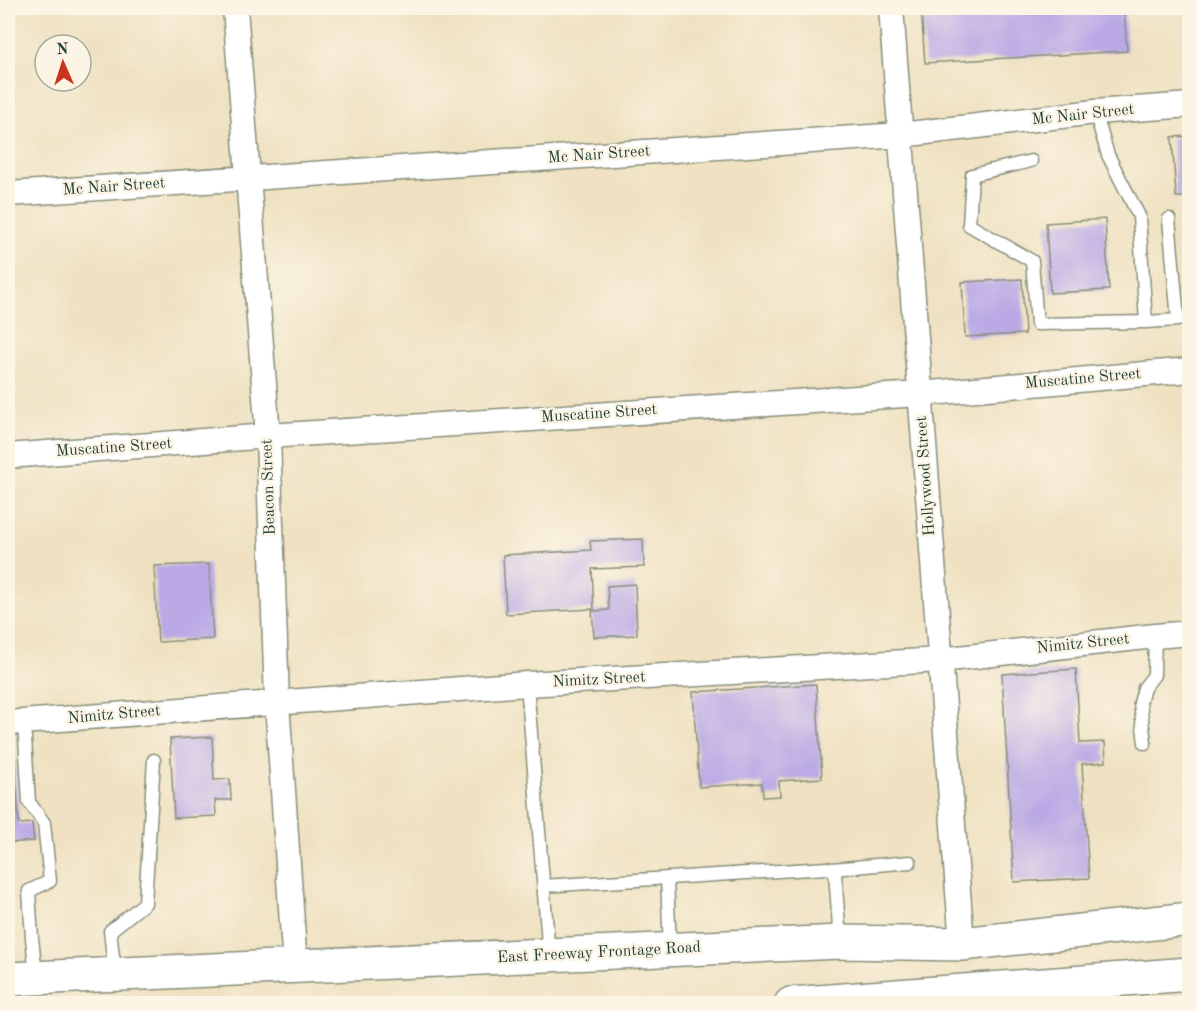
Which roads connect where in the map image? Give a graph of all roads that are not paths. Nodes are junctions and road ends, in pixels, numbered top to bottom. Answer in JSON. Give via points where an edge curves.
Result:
{"nodes":[{"id":1,"x":235,"y":8,"type":"edge"},
{"id":2,"x":891,"y":8,"type":"edge"},
{"id":3,"x":1190,"y":105,"type":"edge"},
{"id":4,"x":1095,"y":112,"type":"junction"},
{"id":5,"x":900,"y":135,"type":"junction"},
{"id":6,"x":1031,"y":161,"type":"dead end"},
{"id":7,"x":248,"y":177,"type":"junction"},
{"id":8,"x":8,"y":194,"type":"edge"},
{"id":9,"x":1169,"y":219,"type":"dead end"},
{"id":10,"x":1146,"y":322,"type":"junction"},
{"id":11,"x":1190,"y":370,"type":"edge"},
{"id":12,"x":920,"y":394,"type":"junction"},
{"id":13,"x":268,"y":436,"type":"junction"},
{"id":14,"x":8,"y":456,"type":"edge"},
{"id":15,"x":1190,"y":633,"type":"edge"},
{"id":16,"x":1155,"y":636,"type":"junction"},
{"id":17,"x":940,"y":660,"type":"junction"},
{"id":18,"x":527,"y":684,"type":"junction"},
{"id":19,"x":277,"y":702,"type":"junction"},
{"id":20,"x":16,"y":723,"type":"edge"},
{"id":21,"x":1145,"y":743,"type":"dead end"},
{"id":22,"x":154,"y":760,"type":"dead end"},
{"id":23,"x":910,"y":862,"type":"dead end"},
{"id":24,"x":832,"y":869,"type":"junction"},
{"id":25,"x":667,"y":878,"type":"junction"},
{"id":26,"x":543,"y":886,"type":"junction"},
{"id":27,"x":1190,"y":919,"type":"edge"},
{"id":28,"x":841,"y":942,"type":"junction"},
{"id":29,"x":962,"y":944,"type":"junction"},
{"id":30,"x":670,"y":949,"type":"junction"},
{"id":31,"x":549,"y":955,"type":"junction"},
{"id":32,"x":295,"y":967,"type":"junction"},
{"id":33,"x":1190,"y":974,"type":"edge"},
{"id":34,"x":115,"y":975,"type":"junction"},
{"id":35,"x":22,"y":979,"type":"edge"},
{"id":36,"x":791,"y":1004,"type":"edge"}],
"edges":[{"from":1,"to":7,"type":"street","name":"Beacon Street"},
{"from":2,"to":5,"type":"street","name":"Hollywood Street"},
{"from":3,"to":4,"type":"street","name":"Mc Nair Street"},
{"from":4,"to":5,"type":"street","name":"Mc Nair Street"},
{"from":4,"to":10,"type":"lane","via":[[1108,155],[1139,216]]},
{"from":5,"to":7,"type":"street","name":"Mc Nair Street"},
{"from":5,"to":12,"type":"street","name":"Hollywood Street"},
{"from":6,"to":10,"type":"lane","via":[[972,175],[969,225],[1032,261],[1037,324]]},
{"from":7,"to":8,"type":"street","name":"Mc Nair Street"},
{"from":7,"to":13,"type":"street","name":"Beacon Street"},
{"from":9,"to":10,"type":"lane","via":[[1178,320]]},
{"from":11,"to":12,"type":"street","name":"Muscatine Street"},
{"from":12,"to":13,"type":"street","name":"Muscatine Street"},
{"from":12,"to":17,"type":"street","name":"Hollywood Street"},
{"from":13,"to":14,"type":"street","name":"Muscatine Street"},
{"from":13,"to":19,"type":"street","name":"Beacon Street"},
{"from":15,"to":16,"type":"street","name":"Nimitz Street"},
{"from":16,"to":17,"type":"street","name":"Nimitz Street"},
{"from":16,"to":21,"type":"lane","via":[[1154,675],[1144,688],[1140,703]]},
{"from":17,"to":18,"type":"street","name":"Nimitz Street"},
{"from":17,"to":29,"type":"street","name":"Hollywood Street"},
{"from":18,"to":19,"type":"street","name":"Nimitz Street"},
{"from":18,"to":26,"type":"lane"},
{"from":19,"to":20,"type":"street","name":"Nimitz Street"},
{"from":19,"to":32,"type":"street","name":"Beacon Street"},
{"from":20,"to":35,"type":"lane","via":[[29,802],[44,823],[50,881],[29,891],[32,938]]},
{"from":22,"to":34,"type":"lane","via":[[145,903],[111,931]]},
{"from":23,"to":24,"type":"lane"},
{"from":24,"to":25,"type":"lane"},
{"from":24,"to":28,"type":"lane"},
{"from":25,"to":26,"type":"lane"},
{"from":25,"to":30,"type":"lane"},
{"from":26,"to":31,"type":"lane"},
{"from":27,"to":29,"type":"main road","name":"East Freeway Frontage Road"},
{"from":28,"to":29,"type":"main road","name":"East Freeway Frontage Road"},
{"from":28,"to":30,"type":"main road","name":"East Freeway Frontage Road"},
{"from":30,"to":31,"type":"main road","name":"East Freeway Frontage Road"},
{"from":31,"to":32,"type":"main road","name":"East Freeway Frontage Road"},
{"from":32,"to":34,"type":"main road","name":"East Freeway Frontage Road"},
{"from":33,"to":36,"type":"main road"},
{"from":34,"to":35,"type":"main road","name":"East Freeway Frontage Road"}]}
